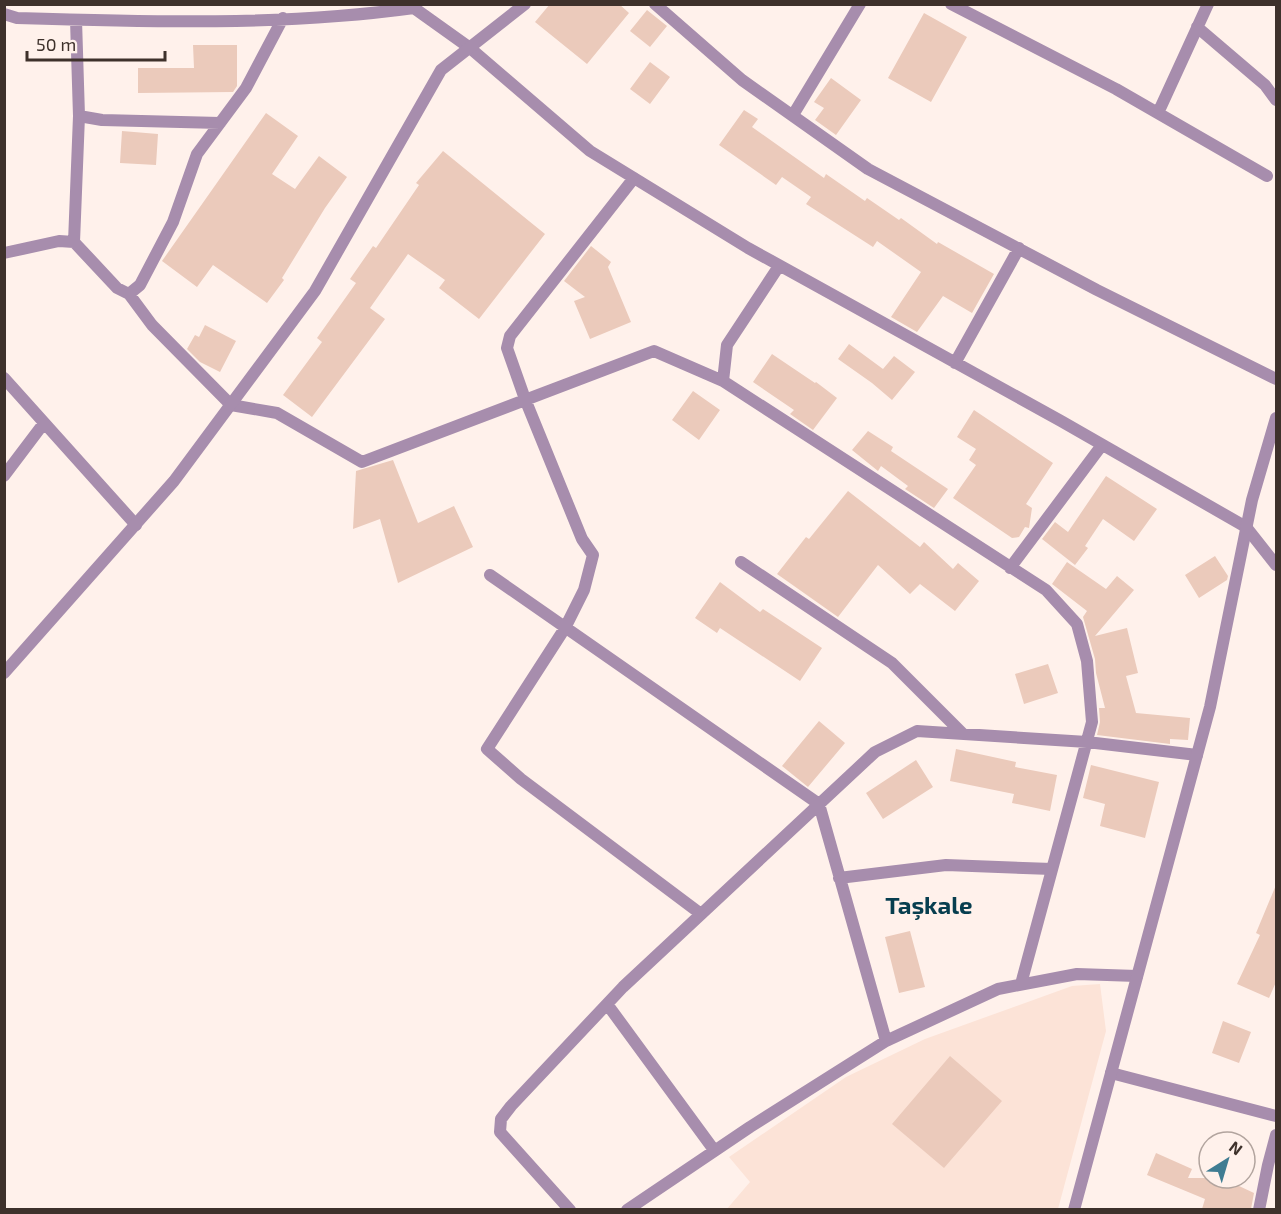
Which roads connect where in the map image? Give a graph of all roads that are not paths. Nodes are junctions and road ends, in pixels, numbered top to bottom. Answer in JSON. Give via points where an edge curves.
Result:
{"nodes":[{"id":1,"x":525,"y":4,"type":"edge"},
{"id":2,"x":655,"y":4,"type":"edge"},
{"id":3,"x":860,"y":4,"type":"edge"},
{"id":4,"x":951,"y":4,"type":"edge"},
{"id":5,"x":1208,"y":4,"type":"edge"},
{"id":6,"x":413,"y":6,"type":"edge"},
{"id":7,"x":4,"y":14,"type":"edge"},
{"id":8,"x":283,"y":18,"type":"junction"},
{"id":9,"x":76,"y":20,"type":"junction"},
{"id":10,"x":1197,"y":27,"type":"junction"},
{"id":11,"x":470,"y":48,"type":"junction"},
{"id":12,"x":1276,"y":100,"type":"edge"},
{"id":13,"x":1158,"y":114,"type":"junction"},
{"id":14,"x":793,"y":115,"type":"junction"},
{"id":15,"x":79,"y":116,"type":"junction"},
{"id":16,"x":220,"y":123,"type":"junction"},
{"id":17,"x":1267,"y":176,"type":"dead end"},
{"id":18,"x":634,"y":178,"type":"junction"},
{"id":19,"x":74,"y":242,"type":"junction"},
{"id":20,"x":1018,"y":248,"type":"junction"},
{"id":21,"x":4,"y":253,"type":"edge"},
{"id":22,"x":779,"y":266,"type":"junction"},
{"id":23,"x":129,"y":294,"type":"junction"},
{"id":24,"x":955,"y":363,"type":"junction"},
{"id":25,"x":4,"y":378,"type":"edge"},
{"id":26,"x":1276,"y":379,"type":"edge"},
{"id":27,"x":723,"y":381,"type":"junction"},
{"id":28,"x":525,"y":399,"type":"junction"},
{"id":29,"x":232,"y":404,"type":"junction"},
{"id":30,"x":1276,"y":418,"type":"edge"},
{"id":31,"x":44,"y":423,"type":"junction"},
{"id":32,"x":1102,"y":445,"type":"junction"},
{"id":33,"x":4,"y":476,"type":"edge"},
{"id":34,"x":136,"y":525,"type":"junction"},
{"id":35,"x":1246,"y":527,"type":"junction"},
{"id":36,"x":741,"y":562,"type":"dead end"},
{"id":37,"x":1276,"y":565,"type":"edge"},
{"id":38,"x":1010,"y":568,"type":"junction"},
{"id":39,"x":490,"y":575,"type":"dead end"},
{"id":40,"x":565,"y":628,"type":"junction"},
{"id":41,"x":4,"y":673,"type":"edge"},
{"id":42,"x":963,"y":734,"type":"junction"},
{"id":43,"x":1087,"y":742,"type":"junction"},
{"id":44,"x":1197,"y":755,"type":"junction"},
{"id":45,"x":819,"y":804,"type":"junction"},
{"id":46,"x":1052,"y":869,"type":"junction"},
{"id":47,"x":839,"y":878,"type":"junction"},
{"id":48,"x":700,"y":914,"type":"junction"},
{"id":49,"x":1137,"y":976,"type":"junction"},
{"id":50,"x":1021,"y":984,"type":"junction"},
{"id":51,"x":607,"y":1004,"type":"junction"},
{"id":52,"x":886,"y":1041,"type":"junction"},
{"id":53,"x":1111,"y":1072,"type":"junction"},
{"id":54,"x":1276,"y":1116,"type":"edge"},
{"id":55,"x":1276,"y":1135,"type":"edge"},
{"id":56,"x":714,"y":1150,"type":"junction"},
{"id":57,"x":570,"y":1209,"type":"edge"},
{"id":58,"x":627,"y":1209,"type":"edge"},
{"id":59,"x":1074,"y":1209,"type":"edge"},
{"id":60,"x":1259,"y":1209,"type":"edge"}],
"edges":[{"from":1,"to":11,"type":"street"},
{"from":2,"to":14,"type":"street","via":[[742,80]]},
{"from":3,"to":14,"type":"street"},
{"from":4,"to":13,"type":"street"},
{"from":5,"to":10,"type":"street"},
{"from":6,"to":8,"type":"street","via":[[358,16]]},
{"from":6,"to":11,"type":"street"},
{"from":7,"to":9,"type":"street"},
{"from":8,"to":9,"type":"street"},
{"from":8,"to":16,"type":"street","via":[[246,88]]},
{"from":9,"to":15,"type":"street"},
{"from":10,"to":12,"type":"street"},
{"from":10,"to":13,"type":"street"},
{"from":11,"to":18,"type":"street","via":[[591,151]]},
{"from":11,"to":29,"type":"street","via":[[441,70],[315,291]]},
{"from":13,"to":17,"type":"street"},
{"from":14,"to":20,"type":"street","via":[[868,169]]},
{"from":15,"to":16,"type":"street"},
{"from":15,"to":19,"type":"street"},
{"from":16,"to":23,"type":"street","via":[[197,154],[173,222],[140,285]]},
{"from":18,"to":22,"type":"street"},
{"from":18,"to":28,"type":"street","via":[[510,336],[507,348]]},
{"from":19,"to":21,"type":"street"},
{"from":19,"to":23,"type":"street","via":[[117,288]]},
{"from":20,"to":24,"type":"street"},
{"from":20,"to":26,"type":"street"},
{"from":22,"to":24,"type":"street"},
{"from":22,"to":27,"type":"street","via":[[727,345]]},
{"from":23,"to":29,"type":"street","via":[[152,325]]},
{"from":24,"to":32,"type":"street"},
{"from":25,"to":31,"type":"street"},
{"from":27,"to":28,"type":"street","via":[[654,351]]},
{"from":27,"to":38,"type":"street"},
{"from":28,"to":29,"type":"street","via":[[362,462],[277,413]]},
{"from":28,"to":40,"type":"street","via":[[582,540],[593,555],[584,590]]},
{"from":29,"to":34,"type":"street"},
{"from":30,"to":35,"type":"street"},
{"from":31,"to":33,"type":"street"},
{"from":31,"to":34,"type":"street"},
{"from":32,"to":35,"type":"street"},
{"from":32,"to":38,"type":"street"},
{"from":34,"to":41,"type":"street"},
{"from":35,"to":37,"type":"street"},
{"from":35,"to":44,"type":"street"},
{"from":36,"to":42,"type":"street","via":[[892,663]]},
{"from":38,"to":43,"type":"street","via":[[1046,590],[1077,624],[1087,661],[1092,722]]},
{"from":39,"to":40,"type":"street"},
{"from":40,"to":45,"type":"street"},
{"from":40,"to":48,"type":"street","via":[[487,749],[520,779]]},
{"from":42,"to":43,"type":"street"},
{"from":42,"to":45,"type":"street","via":[[917,731],[906,736],[875,752]]},
{"from":43,"to":44,"type":"street"},
{"from":43,"to":46,"type":"street"},
{"from":44,"to":49,"type":"street"},
{"from":45,"to":47,"type":"street"},
{"from":45,"to":48,"type":"street"},
{"from":46,"to":47,"type":"street","via":[[946,865]]},
{"from":46,"to":50,"type":"street"},
{"from":47,"to":52,"type":"street"},
{"from":48,"to":51,"type":"street"},
{"from":49,"to":50,"type":"street","via":[[1077,974]]},
{"from":49,"to":53,"type":"street"},
{"from":50,"to":52,"type":"street","via":[[998,989]]},
{"from":51,"to":56,"type":"street"},
{"from":51,"to":57,"type":"street","via":[[501,1119],[500,1132]]},
{"from":52,"to":56,"type":"street"},
{"from":53,"to":54,"type":"street"},
{"from":53,"to":59,"type":"street"},
{"from":55,"to":60,"type":"street"},
{"from":56,"to":58,"type":"street"}]}
